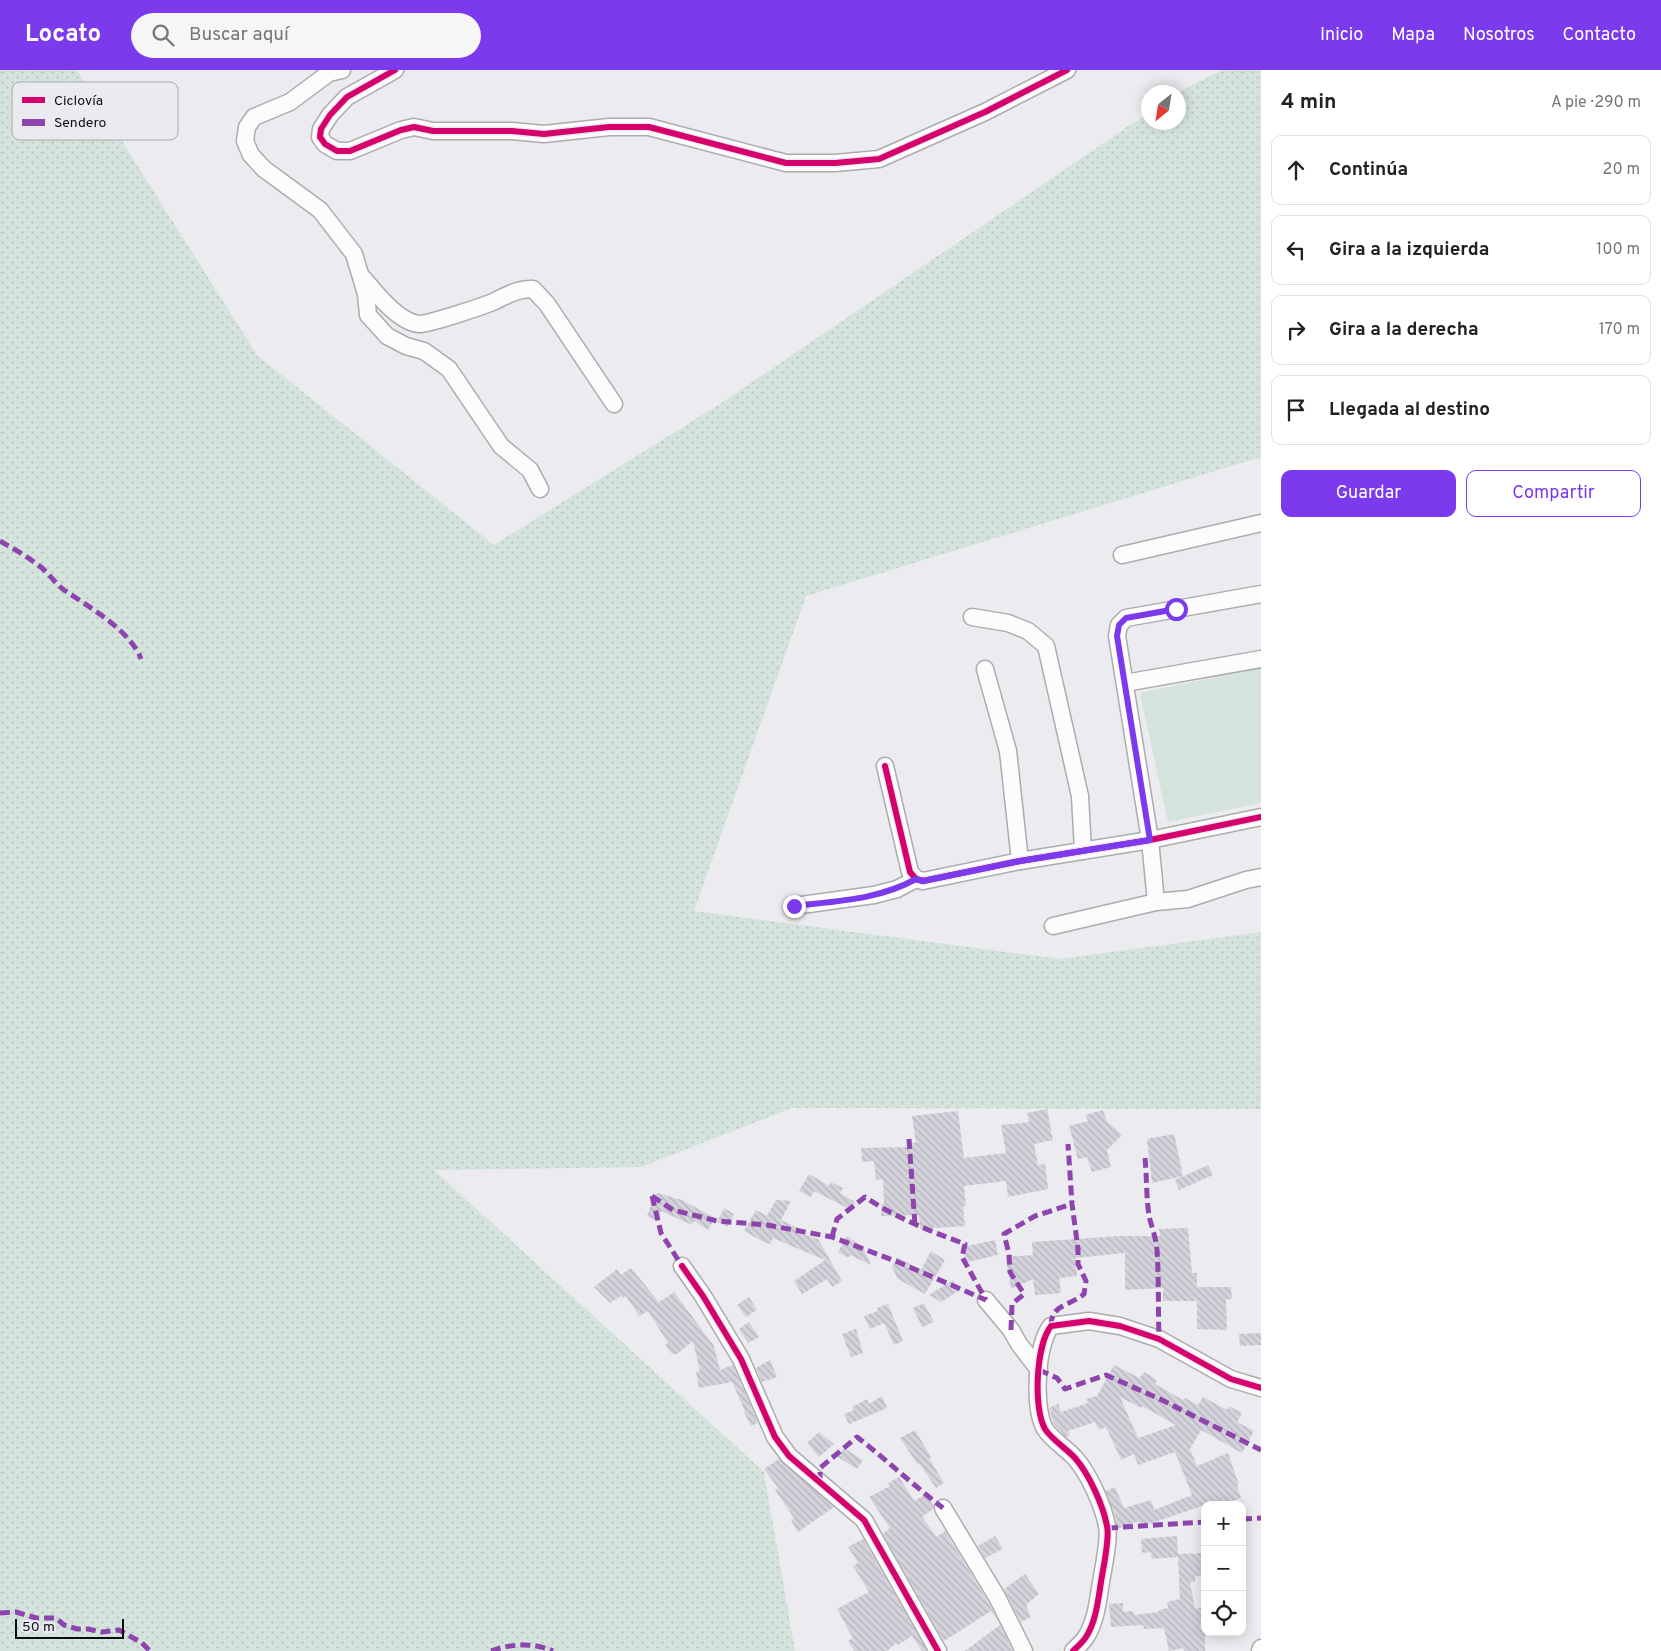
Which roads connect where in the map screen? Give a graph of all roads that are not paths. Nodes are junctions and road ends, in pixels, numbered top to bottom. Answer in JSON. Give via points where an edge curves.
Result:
{"nodes":[{"id":1,"x":342,"y":70,"type":"edge"},
{"id":2,"x":395,"y":70,"type":"edge"},
{"id":3,"x":1067,"y":70,"type":"edge"},
{"id":4,"x":360,"y":274,"type":"junction"},
{"id":5,"x":614,"y":404,"type":"dead end"},
{"id":6,"x":540,"y":489,"type":"dead end"},
{"id":7,"x":1261,"y":523,"type":"edge"},
{"id":8,"x":1122,"y":555,"type":"dead end"},
{"id":9,"x":1261,"y":594,"type":"edge"},
{"id":10,"x":972,"y":617,"type":"dead end"},
{"id":11,"x":1261,"y":659,"type":"edge"},
{"id":12,"x":985,"y":669,"type":"dead end"},
{"id":13,"x":1125,"y":683,"type":"junction"},
{"id":14,"x":886,"y":766,"type":"dead end"},
{"id":15,"x":1261,"y":817,"type":"edge"},
{"id":16,"x":1150,"y":840,"type":"junction"},
{"id":17,"x":1083,"y":851,"type":"junction"},
{"id":18,"x":1020,"y":861,"type":"junction"},
{"id":19,"x":1261,"y":877,"type":"edge"},
{"id":20,"x":916,"y":879,"type":"junction"},
{"id":21,"x":1156,"y":902,"type":"junction"},
{"id":22,"x":794,"y":906,"type":"dead end"},
{"id":23,"x":1053,"y":926,"type":"dead end"},
{"id":24,"x":682,"y":1266,"type":"dead end"},
{"id":25,"x":986,"y":1300,"type":"dead end"},
{"id":26,"x":1039,"y":1370,"type":"junction"},
{"id":27,"x":1261,"y":1388,"type":"edge"},
{"id":28,"x":943,"y":1508,"type":"dead end"},
{"id":29,"x":1079,"y":1649,"type":"edge"},
{"id":30,"x":938,"y":1651,"type":"edge"},
{"id":31,"x":1024,"y":1651,"type":"edge"}],
"edges":[{"from":1,"to":4,"type":"street","via":[[329,73],[290,102],[254,117],[247,127],[245,141],[251,155],[264,169],[320,210],[354,254]]},
{"from":2,"to":3,"type":"street","via":[[348,97],[330,114],[321,129],[320,137],[325,144],[337,151],[350,151],[414,127],[433,131],[544,134],[609,127],[649,127],[786,163],[878,159],[985,112]]},
{"from":4,"to":5,"type":"street","via":[[403,318],[419,324],[490,303],[525,288],[533,289],[547,304]]},
{"from":4,"to":6,"type":"street","via":[[368,315],[386,336],[424,352],[449,369],[500,446],[530,470]]},
{"from":7,"to":8,"type":"street"},
{"from":9,"to":13,"type":"street","via":[[1126,618],[1119,625],[1117,636]]},
{"from":10,"to":17,"type":"street","via":[[1028,631],[1046,646],[1080,796]]},
{"from":11,"to":13,"type":"street"},
{"from":12,"to":18,"type":"street","via":[[1008,751]]},
{"from":13,"to":16,"type":"street"},
{"from":14,"to":20,"type":"street","via":[[910,872]]},
{"from":15,"to":16,"type":"street"},
{"from":16,"to":17,"type":"street"},
{"from":16,"to":21,"type":"street"},
{"from":17,"to":18,"type":"street"},
{"from":18,"to":20,"type":"street","via":[[923,881]]},
{"from":19,"to":21,"type":"street","via":[[1188,899]]},
{"from":20,"to":22,"type":"street","via":[[897,889],[874,895]]},
{"from":21,"to":23,"type":"street"},
{"from":24,"to":30,"type":"street","via":[[741,1359],[775,1437],[789,1456],[864,1520]]},
{"from":25,"to":26,"type":"street"},
{"from":26,"to":27,"type":"street","via":[[1042,1346],[1051,1326],[1090,1321],[1120,1326],[1160,1339],[1231,1379]]},
{"from":26,"to":29,"type":"street","via":[[1039,1409],[1045,1429],[1086,1471],[1108,1528],[1097,1609]]},
{"from":28,"to":31,"type":"street"}]}
